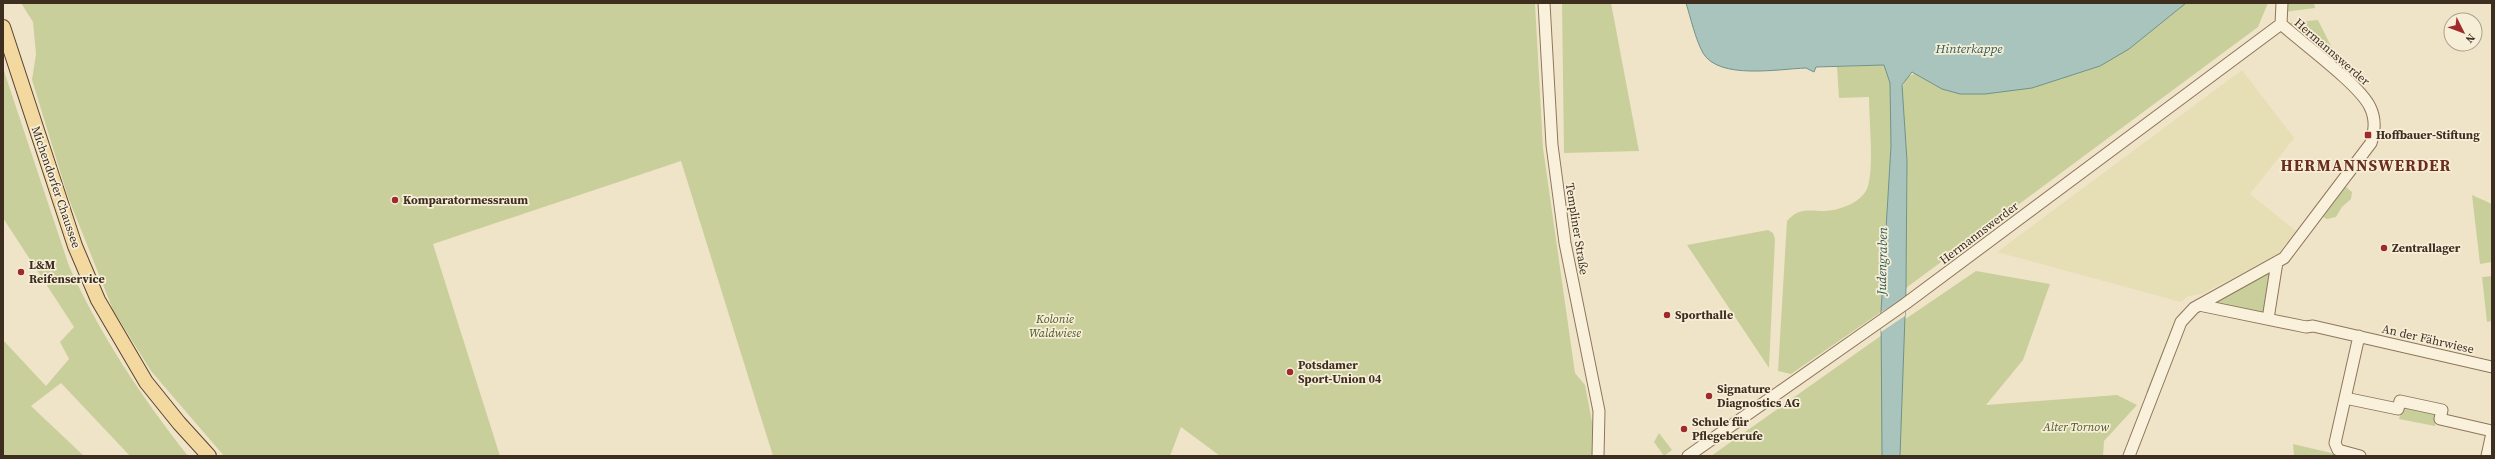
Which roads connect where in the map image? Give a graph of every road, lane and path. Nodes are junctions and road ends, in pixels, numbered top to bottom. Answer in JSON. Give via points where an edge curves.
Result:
{"nodes":[{"id":1,"x":1544,"y":3,"type":"edge"},
{"id":2,"x":2282,"y":3,"type":"edge"},
{"id":3,"x":2280,"y":24,"type":"junction"},
{"id":4,"x":3,"y":27,"type":"edge"},
{"id":5,"x":2277,"y":262,"type":"junction"},
{"id":6,"x":2199,"y":305,"type":"junction"},
{"id":7,"x":2268,"y":319,"type":"junction"},
{"id":8,"x":2359,"y":336,"type":"junction"},
{"id":9,"x":2492,"y":367,"type":"edge"},
{"id":10,"x":2345,"y":398,"type":"junction"},
{"id":11,"x":2492,"y":432,"type":"edge"},
{"id":12,"x":209,"y":456,"type":"edge"},
{"id":13,"x":1598,"y":456,"type":"edge"},
{"id":14,"x":1688,"y":456,"type":"edge"},
{"id":15,"x":2129,"y":456,"type":"edge"},
{"id":16,"x":2360,"y":456,"type":"edge"},
{"id":17,"x":2487,"y":456,"type":"edge"}],
"edges":[{"from":1,"to":13,"type":"street","name":"Templiner Straße","via":[[1552,145],[1565,243],[1599,411]]},
{"from":2,"to":3,"type":"street","name":"Hermannswerder"},
{"from":3,"to":5,"type":"street","name":"Hermannswerder","via":[[2360,92],[2370,106],[2374,133],[2366,150],[2284,258]]},
{"from":3,"to":14,"type":"street","name":"Hermannswerder","via":[[1905,304]]},
{"from":4,"to":12,"type":"main road","name":"Michendorfer Chaussee","via":[[75,246],[98,300],[146,382]]},
{"from":5,"to":6,"type":"street","name":"Hermannswerder"},
{"from":5,"to":7,"type":"street"},
{"from":6,"to":7,"type":"street","name":"An der Fährwiese"},
{"from":6,"to":15,"type":"street","name":"Hermannswerder","via":[[2181,322]]},
{"from":7,"to":8,"type":"street","name":"An der Fährwiese"},
{"from":8,"to":9,"type":"street","name":"An der Fährwiese"},
{"from":8,"to":10,"type":"street"},
{"from":10,"to":11,"type":"street","via":[[2398,409],[2400,401],[2442,410],[2440,419]]},
{"from":10,"to":16,"type":"street","via":[[2335,446],[2341,451]]},
{"from":11,"to":17,"type":"street"}]}
